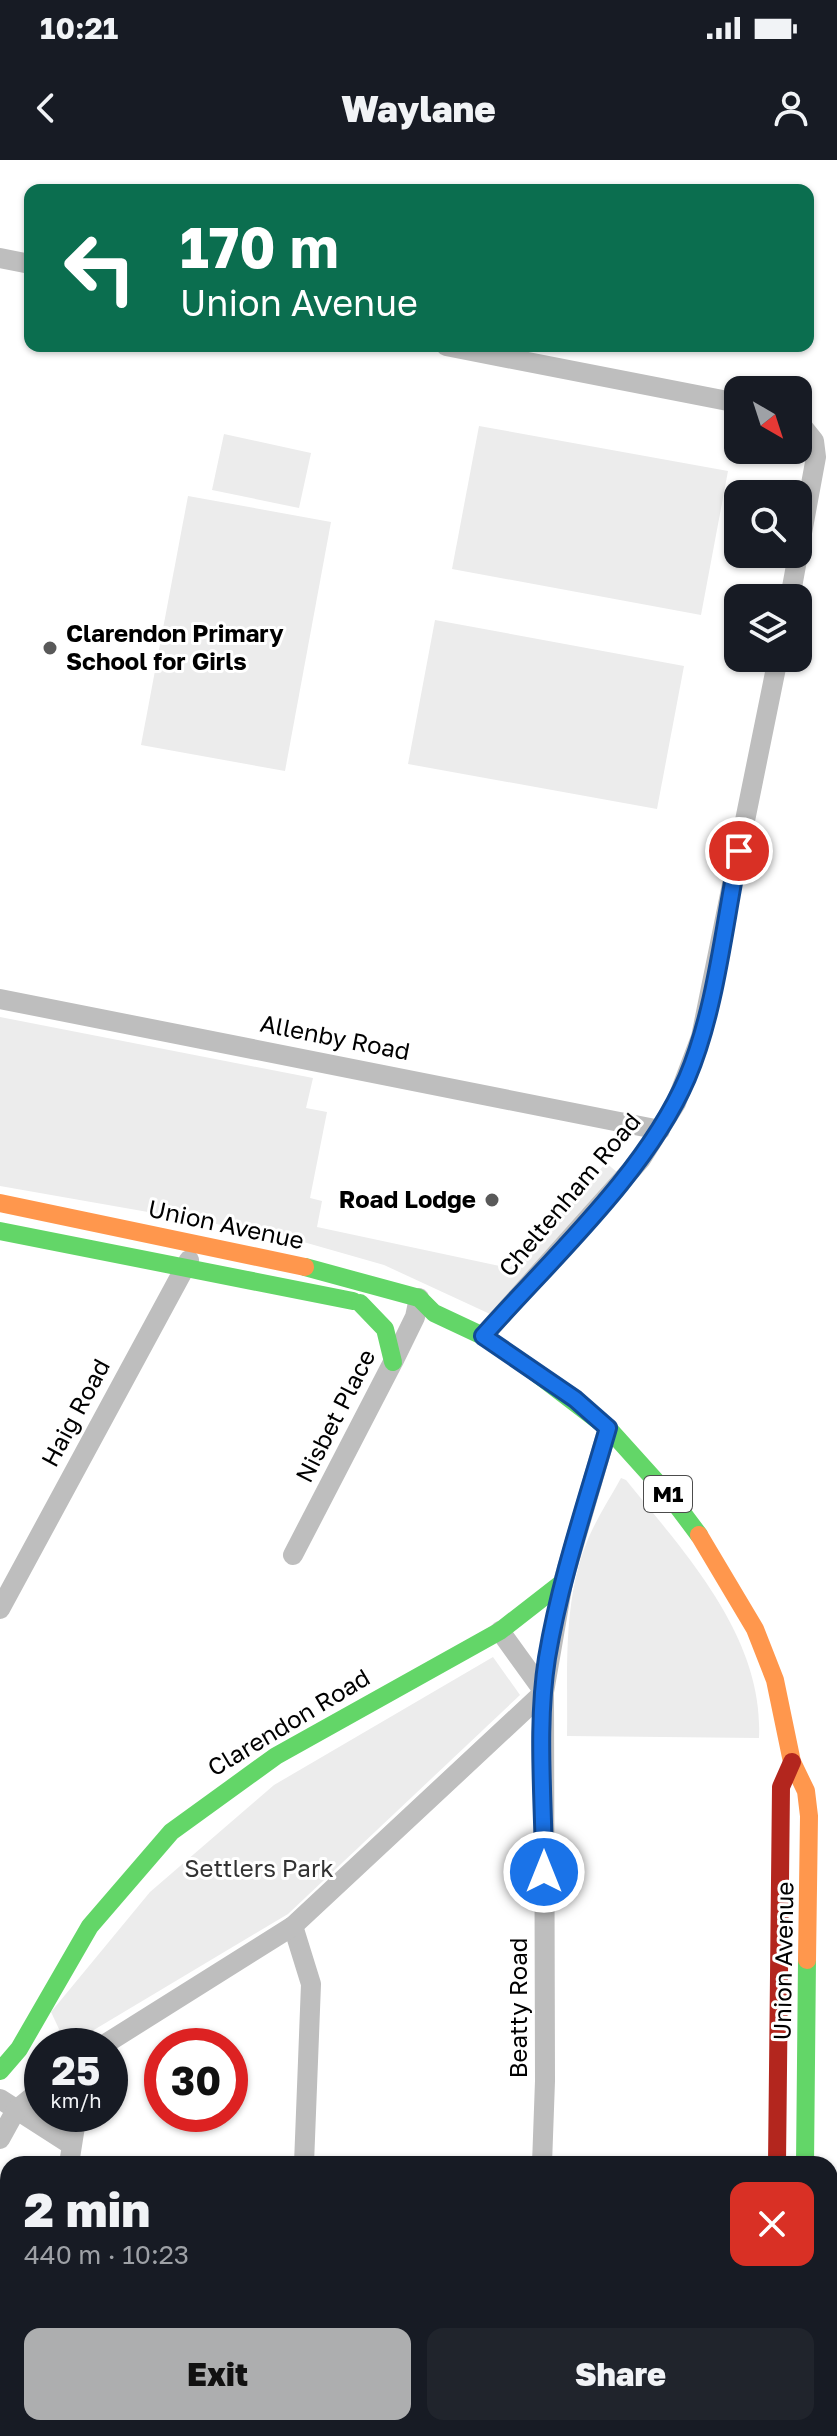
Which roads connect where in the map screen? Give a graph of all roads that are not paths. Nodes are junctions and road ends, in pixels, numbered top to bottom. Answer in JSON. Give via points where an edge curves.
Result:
{"nodes":[{"id":1,"x":0,"y":258,"type":"edge"},
{"id":2,"x":24,"y":263,"type":"edge"},
{"id":3,"x":477,"y":352,"type":"edge"},
{"id":4,"x":724,"y":400,"type":"edge"},
{"id":5,"x":812,"y":438,"type":"edge"},
{"id":6,"x":793,"y":584,"type":"edge"},
{"id":7,"x":775,"y":672,"type":"edge"},
{"id":8,"x":0,"y":999,"type":"edge"},
{"id":9,"x":660,"y":1130,"type":"junction"},
{"id":10,"x":0,"y":1203,"type":"edge"},
{"id":11,"x":0,"y":1231,"type":"edge"},
{"id":12,"x":197,"y":1242,"type":"junction"},
{"id":13,"x":185,"y":1267,"type":"junction"},
{"id":14,"x":360,"y":1303,"type":"junction"},
{"id":15,"x":422,"y":1309,"type":"junction"},
{"id":16,"x":483,"y":1336,"type":"junction"},
{"id":17,"x":393,"y":1362,"type":"junction"},
{"id":18,"x":608,"y":1428,"type":"junction"},
{"id":19,"x":293,"y":1555,"type":"dead end"},
{"id":20,"x":563,"y":1582,"type":"junction"},
{"id":21,"x":0,"y":1609,"type":"edge"},
{"id":22,"x":500,"y":1631,"type":"junction"},
{"id":23,"x":544,"y":1692,"type":"junction"},
{"id":24,"x":792,"y":1762,"type":"junction"},
{"id":25,"x":293,"y":1926,"type":"junction"},
{"id":26,"x":128,"y":2030,"type":"edge"},
{"id":27,"x":19,"y":2049,"type":"junction"},
{"id":28,"x":24,"y":2050,"type":"edge"},
{"id":29,"x":0,"y":2071,"type":"edge"},
{"id":30,"x":8,"y":2104,"type":"edge"},
{"id":31,"x":74,"y":2132,"type":"edge"},
{"id":32,"x":0,"y":2139,"type":"edge"},
{"id":33,"x":70,"y":2154,"type":"edge"},
{"id":34,"x":304,"y":2156,"type":"edge"},
{"id":35,"x":542,"y":2156,"type":"edge"},
{"id":36,"x":777,"y":2156,"type":"edge"},
{"id":37,"x":805,"y":2156,"type":"edge"}],
"edges":[{"from":1,"to":2,"type":"street"},
{"from":3,"to":4,"type":"street"},
{"from":5,"to":6,"type":"street","via":[[816,457]]},
{"from":7,"to":9,"type":"street","name":"Cheltenham Road","via":[[701,1037]]},
{"from":8,"to":9,"type":"street","name":"Allenby Road"},
{"from":9,"to":16,"type":"street","name":"Cheltenham Road","via":[[641,1159]]},
{"from":10,"to":12,"type":"main road","name":"Union Avenue","number":"M1"},
{"from":11,"to":13,"type":"main road","name":"Union Avenue","number":"M1"},
{"from":12,"to":13,"type":"street","name":"Haig Road"},
{"from":12,"to":15,"type":"main road","name":"Union Avenue","number":"M1","via":[[270,1257]]},
{"from":13,"to":14,"type":"main road","name":"Union Avenue","number":"M1"},
{"from":13,"to":21,"type":"street","name":"Haig Road"},
{"from":14,"to":15,"type":"main road","name":"Union Avenue","number":"M1"},
{"from":14,"to":17,"type":"main road","via":[[385,1329]]},
{"from":15,"to":16,"type":"main road","name":"Union Avenue","number":"M1"},
{"from":15,"to":17,"type":"street","name":"Nisbet Place"},
{"from":16,"to":18,"type":"main road","name":"Union Avenue","number":"M1"},
{"from":17,"to":19,"type":"street","name":"Nisbet Place"},
{"from":18,"to":20,"type":"street","name":"Beatty Road"},
{"from":18,"to":24,"type":"main road","name":"Union Avenue","number":"M1","via":[[672,1499],[730,1582],[775,1680]]},
{"from":20,"to":22,"type":"main road","name":"Clarendon Road"},
{"from":20,"to":23,"type":"street","name":"Beatty Road"},
{"from":22,"to":23,"type":"street"},
{"from":22,"to":27,"type":"main road","name":"Clarendon Road","via":[[276,1756],[171,1832],[90,1926]]},
{"from":23,"to":25,"type":"street"},
{"from":23,"to":35,"type":"street","name":"Beatty Road"},
{"from":24,"to":36,"type":"main road","name":"Union Avenue","number":"M1","via":[[781,1787]]},
{"from":24,"to":37,"type":"main road","name":"Union Avenue","number":"M1","via":[[806,1791],[809,1816]]},
{"from":25,"to":26,"type":"street"},
{"from":25,"to":34,"type":"street","via":[[311,1984]]},
{"from":27,"to":28,"type":"street"},
{"from":27,"to":29,"type":"main road","name":"Clarendon Road"},
{"from":30,"to":32,"type":"street"},
{"from":30,"to":33,"type":"street"},
{"from":31,"to":33,"type":"street"}]}
